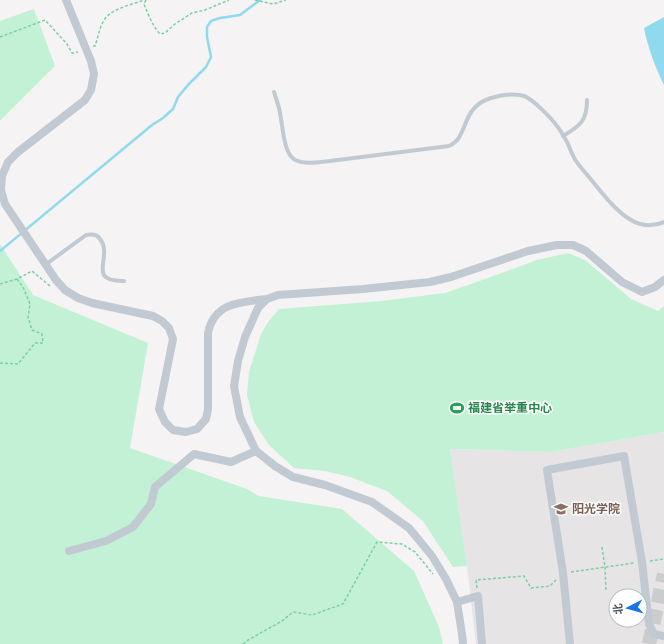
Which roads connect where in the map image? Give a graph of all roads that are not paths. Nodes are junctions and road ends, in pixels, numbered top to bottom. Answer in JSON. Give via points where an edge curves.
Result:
{"nodes":[{"id":1,"x":66,"y":0,"type":"edge"},
{"id":2,"x":274,"y":92,"type":"dead end"},
{"id":3,"x":587,"y":100,"type":"dead end"},
{"id":4,"x":563,"y":136,"type":"junction"},
{"id":5,"x":664,"y":222,"type":"edge"},
{"id":6,"x":45,"y":265,"type":"junction"},
{"id":7,"x":664,"y":280,"type":"edge"},
{"id":8,"x":124,"y":281,"type":"dead end"},
{"id":9,"x":267,"y":299,"type":"junction"},
{"id":10,"x":256,"y":451,"type":"junction"},
{"id":11,"x":69,"y":551,"type":"dead end"},
{"id":12,"x":456,"y":602,"type":"junction"},
{"id":13,"x":664,"y":636,"type":"edge"},
{"id":14,"x":463,"y":644,"type":"edge"},
{"id":15,"x":482,"y":644,"type":"edge"},
{"id":16,"x":570,"y":644,"type":"edge"}],
"edges":[{"from":1,"to":6,"type":"street","via":[[91,61],[94,74],[91,90],[85,100],[18,152],[8,162],[2,176],[1,190],[5,204]]},
{"from":2,"to":4,"type":"lane","via":[[288,153],[302,162],[330,161],[449,146],[458,140],[466,120],[476,106],[486,100],[504,96],[518,95],[530,99],[557,126]]},
{"from":3,"to":4,"type":"lane","via":[[582,123]]},
{"from":4,"to":5,"type":"lane","via":[[576,161],[607,199],[623,214],[641,224]]},
{"from":6,"to":8,"type":"lane","via":[[86,235],[92,234],[99,237],[105,249],[102,268],[104,276],[115,281]]},
{"from":6,"to":9,"type":"street","via":[[64,290],[78,298],[153,316],[169,328],[173,339],[159,409],[165,422],[174,430],[186,432],[197,429],[206,419],[208,333],[215,315],[238,302]]},
{"from":7,"to":9,"type":"street","via":[[642,292],[622,282],[586,251],[573,245],[557,245],[528,251],[430,282],[278,295]]},
{"from":9,"to":10,"type":"street","via":[[258,308],[245,337],[234,386],[240,417]]},
{"from":10,"to":11,"type":"street","via":[[231,462],[194,454],[155,487],[151,504],[133,527],[106,541]]},
{"from":10,"to":12,"type":"street","via":[[293,477],[325,485],[372,502],[409,528],[432,556]]},
{"from":12,"to":14,"type":"street"},
{"from":12,"to":15,"type":"street","via":[[478,596]]},
{"from":13,"to":16,"type":"street","via":[[654,634],[649,624],[642,562],[624,456],[547,470],[563,572]]}]}
